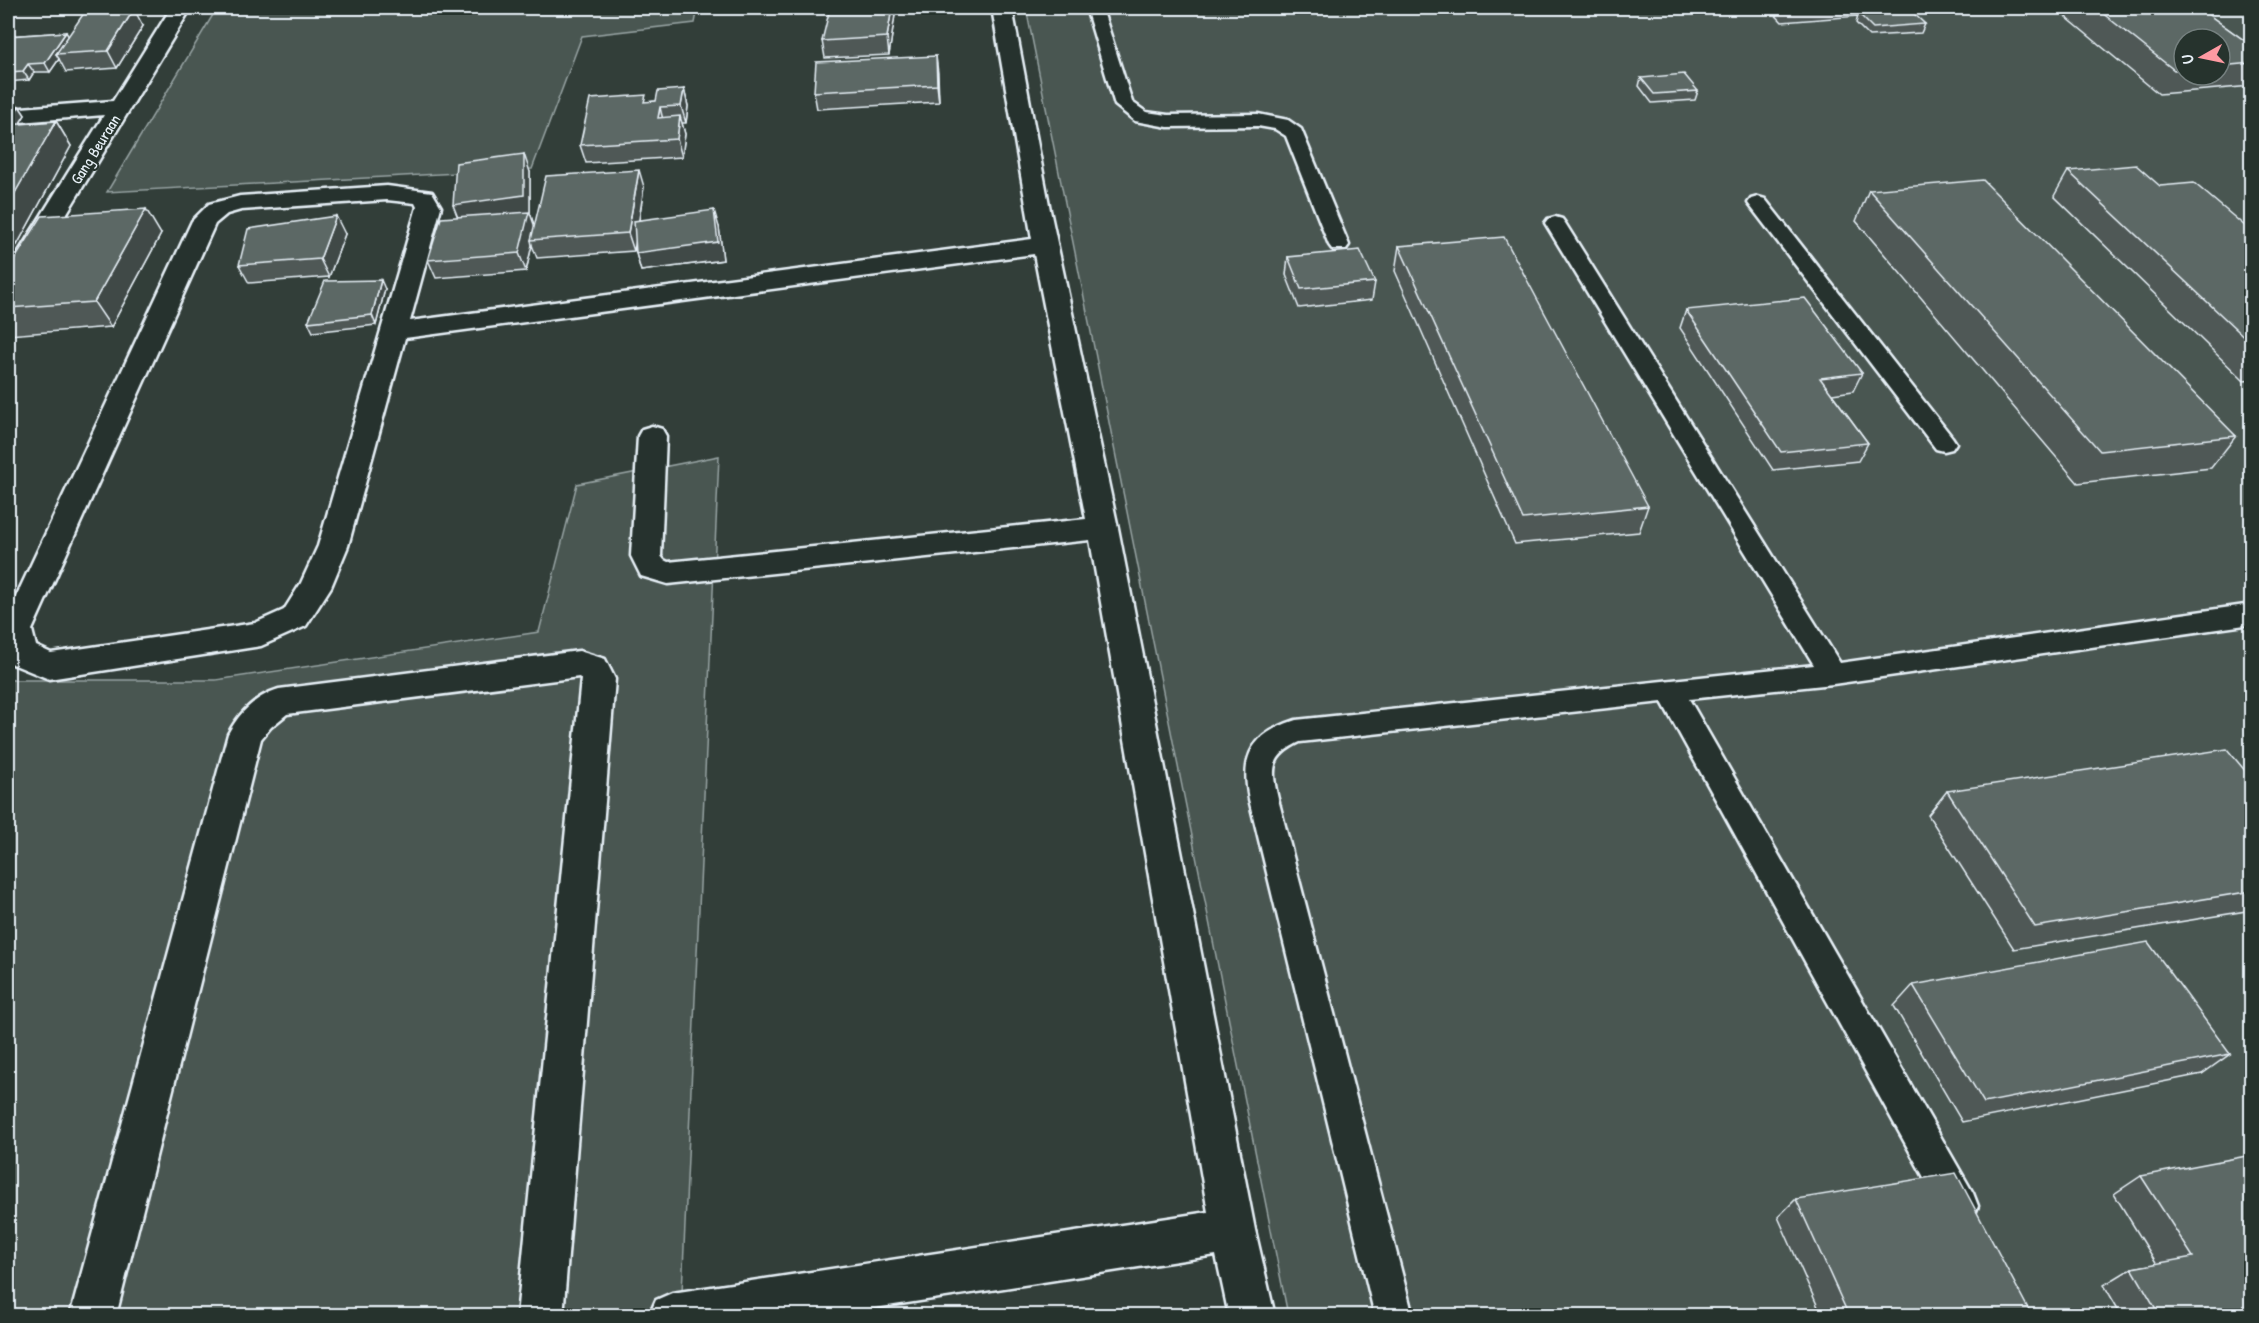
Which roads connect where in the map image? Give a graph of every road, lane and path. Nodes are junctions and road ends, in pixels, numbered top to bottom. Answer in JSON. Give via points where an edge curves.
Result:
{"nodes":[{"id":1,"x":181,"y":8,"type":"edge"},
{"id":2,"x":1002,"y":8,"type":"edge"},
{"id":3,"x":1094,"y":8,"type":"edge"},
{"id":4,"x":121,"y":106,"type":"junction"},
{"id":5,"x":8,"y":116,"type":"edge"},
{"id":6,"x":1758,"y":203,"type":"dead end"},
{"id":7,"x":1556,"y":223,"type":"dead end"},
{"id":8,"x":1339,"y":244,"type":"dead end"},
{"id":9,"x":1045,"y":245,"type":"junction"},
{"id":10,"x":8,"y":288,"type":"edge"},
{"id":11,"x":395,"y":331,"type":"junction"},
{"id":12,"x":652,"y":436,"type":"dead end"},
{"id":13,"x":1944,"y":443,"type":"dead end"},
{"id":14,"x":1103,"y":528,"type":"junction"},
{"id":15,"x":2252,"y":614,"type":"edge"},
{"id":16,"x":1833,"y":674,"type":"junction"},
{"id":17,"x":1670,"y":690,"type":"junction"},
{"id":18,"x":1233,"y":1230,"type":"junction"},
{"id":19,"x":1976,"y":1233,"type":"edge"},
{"id":20,"x":93,"y":1316,"type":"edge"},
{"id":21,"x":540,"y":1316,"type":"edge"},
{"id":22,"x":672,"y":1316,"type":"edge"},
{"id":23,"x":1252,"y":1316,"type":"edge"},
{"id":24,"x":1394,"y":1316,"type":"edge"}],
"edges":[{"from":1,"to":4,"type":"street","name":"Gang Beuraan"},
{"from":2,"to":9,"type":"street"},
{"from":3,"to":8,"type":"lane","via":[[1124,105],[1141,117],[1168,121],[1258,120],[1281,124],[1294,133]]},
{"from":4,"to":5,"type":"street"},
{"from":4,"to":10,"type":"street","name":"Gang Beuraan"},
{"from":6,"to":13,"type":"lane"},
{"from":7,"to":16,"type":"lane"},
{"from":9,"to":11,"type":"street"},
{"from":9,"to":14,"type":"street"},
{"from":11,"to":11,"type":"street","via":[[333,546],[315,587],[295,618],[261,634],[49,666],[22,654],[16,630],[204,221],[218,209],[240,203],[387,193],[424,196],[429,207]]},
{"from":12,"to":14,"type":"street","via":[[646,556],[652,568],[668,573]]},
{"from":14,"to":18,"type":"street"},
{"from":15,"to":16,"type":"lane"},
{"from":16,"to":17,"type":"lane"},
{"from":17,"to":19,"type":"lane"},
{"from":17,"to":24,"type":"lane","via":[[1296,731],[1271,744],[1260,760],[1268,817]]},
{"from":18,"to":22,"type":"street"},
{"from":18,"to":23,"type":"street"},
{"from":20,"to":21,"type":"street","via":[[245,734],[279,702],[579,664],[593,668],[598,679]]}]}
